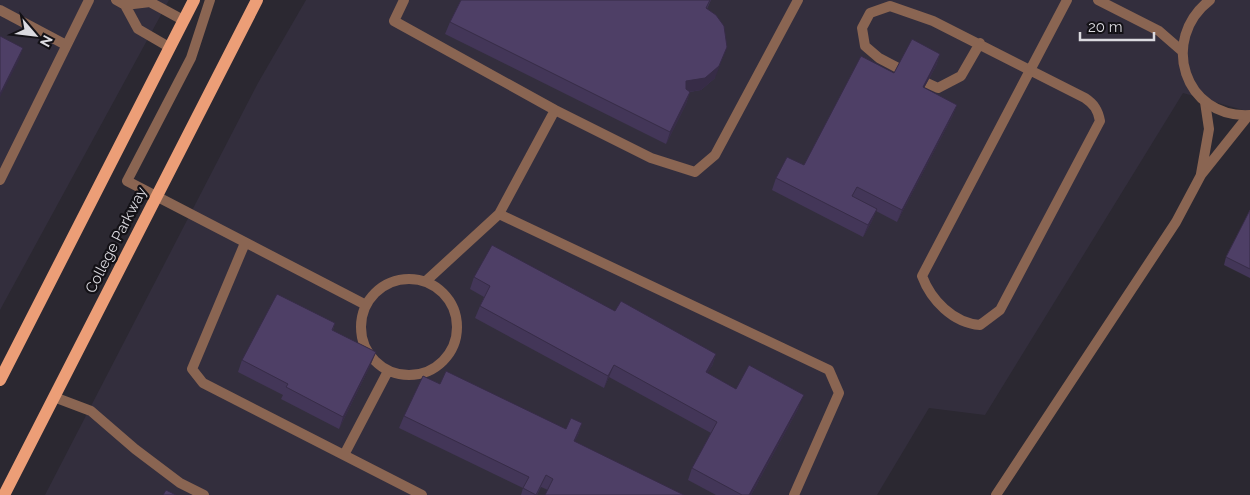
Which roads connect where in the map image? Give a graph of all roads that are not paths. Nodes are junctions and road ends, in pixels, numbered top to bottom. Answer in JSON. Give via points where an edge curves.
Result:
{"nodes":[{"id":1,"x":89,"y":0,"type":"edge"},
{"id":2,"x":194,"y":0,"type":"edge"},
{"id":3,"x":210,"y":0,"type":"edge"},
{"id":4,"x":258,"y":0,"type":"edge"},
{"id":5,"x":404,"y":0,"type":"edge"},
{"id":6,"x":798,"y":0,"type":"edge"},
{"id":7,"x":1067,"y":0,"type":"edge"},
{"id":8,"x":1098,"y":0,"type":"edge"},
{"id":9,"x":1209,"y":0,"type":"edge"},
{"id":10,"x":120,"y":2,"type":"edge"},
{"id":11,"x":0,"y":10,"type":"edge"},
{"id":12,"x":183,"y":20,"type":"junction"},
{"id":13,"x":980,"y":43,"type":"junction"},
{"id":14,"x":66,"y":45,"type":"junction"},
{"id":15,"x":169,"y":47,"type":"junction"},
{"id":16,"x":1182,"y":51,"type":"junction"},
{"id":17,"x":898,"y":68,"type":"edge"},
{"id":18,"x":1031,"y":69,"type":"junction"},
{"id":19,"x":927,"y":82,"type":"edge"},
{"id":20,"x":1205,"y":102,"type":"junction"},
{"id":21,"x":555,"y":110,"type":"junction"},
{"id":22,"x":1249,"y":116,"type":"edge"},
{"id":23,"x":1201,"y":175,"type":"junction"},
{"id":24,"x":0,"y":180,"type":"edge"},
{"id":25,"x":156,"y":197,"type":"junction"},
{"id":26,"x":499,"y":214,"type":"junction"},
{"id":27,"x":245,"y":243,"type":"junction"},
{"id":28,"x":426,"y":281,"type":"junction"},
{"id":29,"x":366,"y":305,"type":"junction"},
{"id":30,"x":388,"y":371,"type":"junction"},
{"id":31,"x":0,"y":380,"type":"edge"},
{"id":32,"x":54,"y":397,"type":"junction"},
{"id":33,"x":344,"y":455,"type":"junction"},
{"id":34,"x":4,"y":495,"type":"edge"},
{"id":35,"x":204,"y":495,"type":"edge"},
{"id":36,"x":422,"y":495,"type":"edge"},
{"id":37,"x":794,"y":495,"type":"edge"},
{"id":38,"x":996,"y":495,"type":"edge"}],
"edges":[{"from":1,"to":14,"type":"street"},
{"from":2,"to":12,"type":"main road"},
{"from":3,"to":25,"type":"street","via":[[191,58],[127,181]]},
{"from":4,"to":25,"type":"main road","name":"College Parkway"},
{"from":5,"to":21,"type":"street","via":[[394,21]]},
{"from":6,"to":21,"type":"street","via":[[715,155],[695,172],[651,158]]},
{"from":7,"to":18,"type":"street"},
{"from":8,"to":16,"type":"street","via":[[1159,31]]},
{"from":9,"to":16,"type":"street","via":[[1194,14],[1185,32]]},
{"from":10,"to":12,"type":"street","via":[[150,2]]},
{"from":10,"to":15,"type":"street","via":[[138,29]]},
{"from":11,"to":14,"type":"street"},
{"from":12,"to":15,"type":"main road"},
{"from":13,"to":17,"type":"street","via":[[890,6],[870,13],[862,28],[865,46]]},
{"from":13,"to":18,"type":"street"},
{"from":13,"to":19,"type":"street","via":[[961,76],[938,88]]},
{"from":14,"to":24,"type":"street"},
{"from":15,"to":31,"type":"main road"},
{"from":16,"to":20,"type":"street","via":[[1184,70],[1192,88]]},
{"from":18,"to":18,"type":"street","via":[[922,276],[931,294],[949,313],[968,323],[980,325],[1000,310],[1100,121],[1094,104]]},
{"from":20,"to":22,"type":"street","via":[[1218,110]]},
{"from":20,"to":23,"type":"street","via":[[1209,129]]},
{"from":21,"to":26,"type":"street"},
{"from":22,"to":23,"type":"street"},
{"from":23,"to":38,"type":"street","via":[[1176,222]]},
{"from":25,"to":27,"type":"street"},
{"from":25,"to":32,"type":"main road","name":"College Parkway"},
{"from":26,"to":28,"type":"street"},
{"from":26,"to":37,"type":"street","via":[[829,370],[839,394]]},
{"from":27,"to":29,"type":"street"},
{"from":27,"to":33,"type":"street","via":[[192,369],[203,383]]},
{"from":28,"to":29,"type":"street","via":[[398,280],[385,285]]},
{"from":28,"to":30,"type":"street","via":[[450,301],[458,330],[454,346],[446,359],[433,369],[404,376]]},
{"from":29,"to":30,"type":"street","via":[[361,320],[361,336],[376,363]]},
{"from":30,"to":33,"type":"street"},
{"from":32,"to":34,"type":"main road","name":"College Parkway"},
{"from":32,"to":35,"type":"street","via":[[91,411],[157,466]]},
{"from":33,"to":36,"type":"street"}]}
